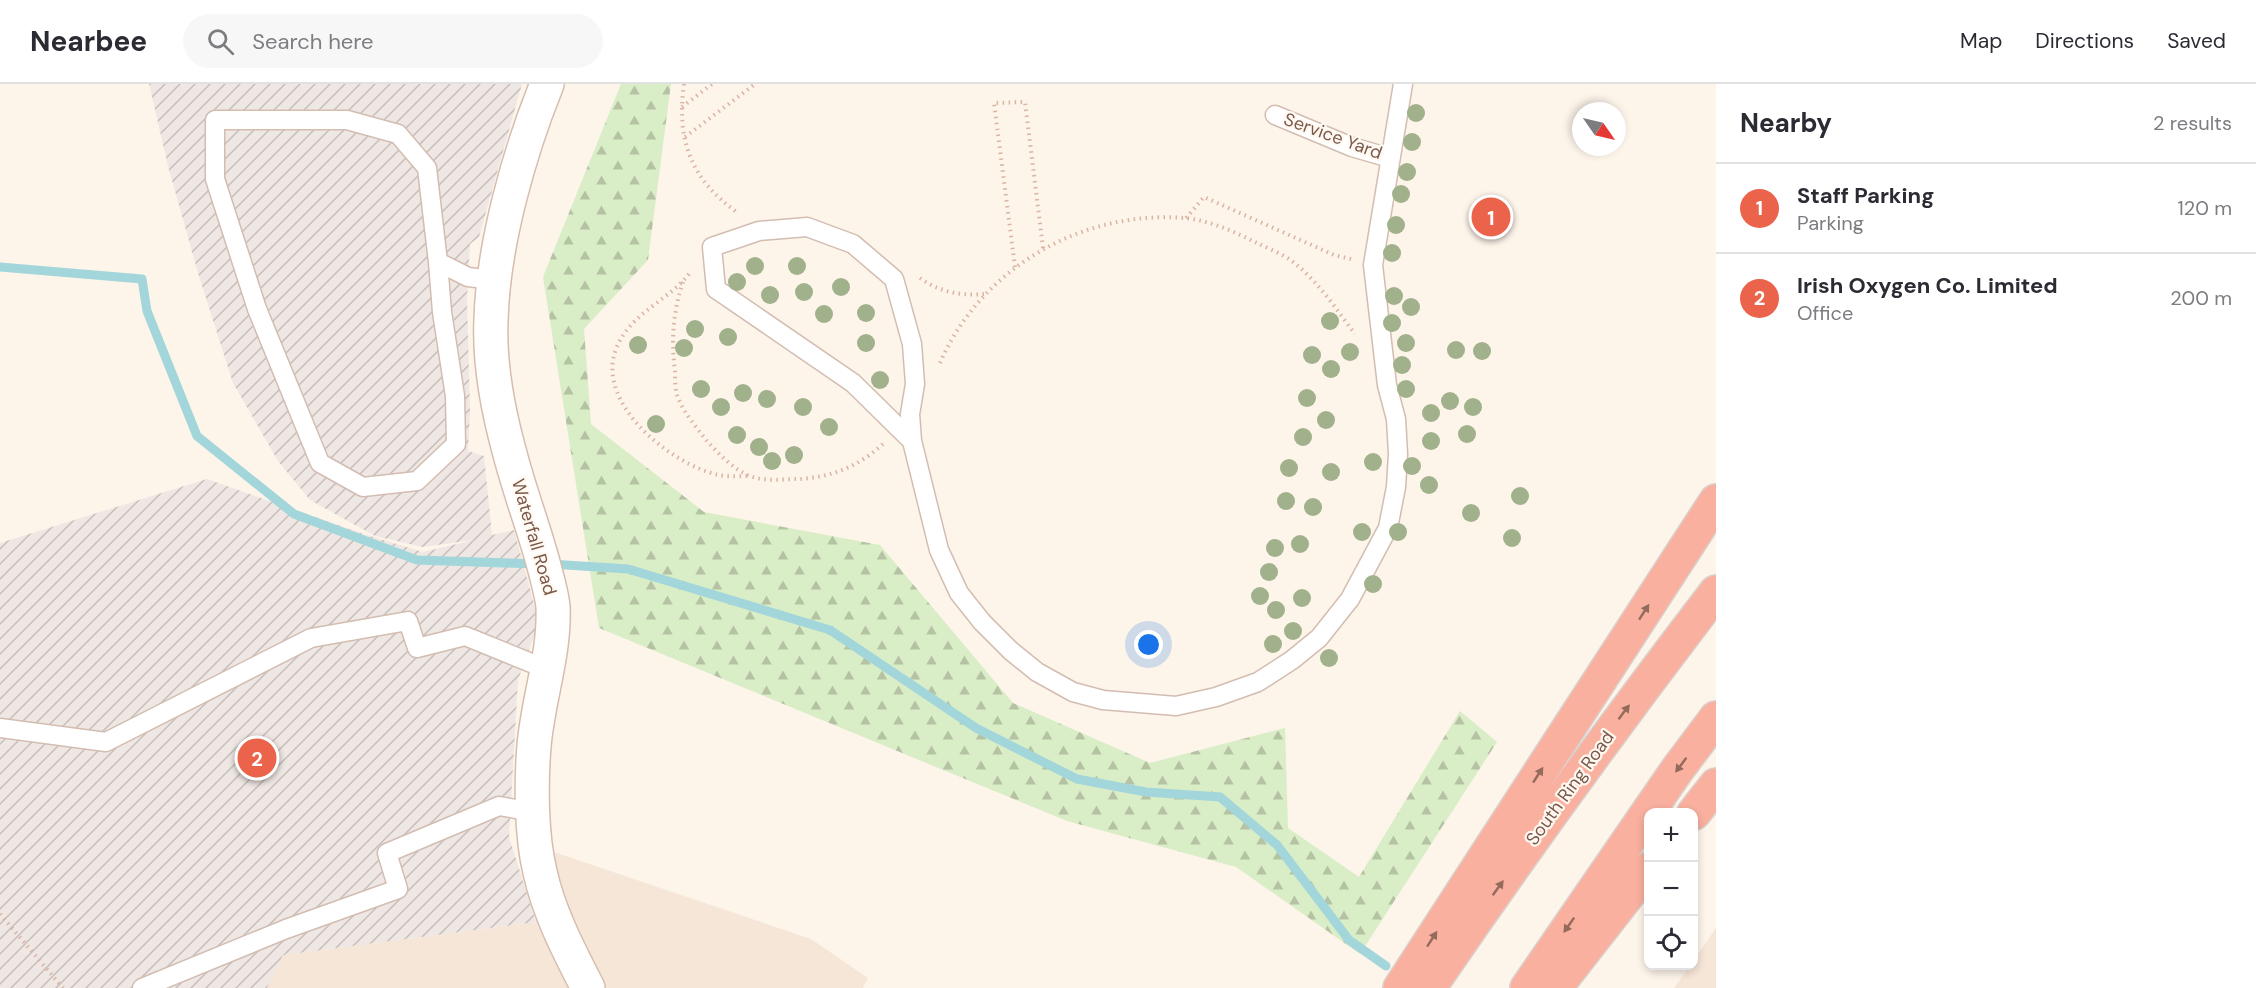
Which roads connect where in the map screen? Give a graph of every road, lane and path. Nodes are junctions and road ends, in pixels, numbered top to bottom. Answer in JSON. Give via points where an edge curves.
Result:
{"nodes":[{"id":1,"x":547,"y":84,"type":"edge"},
{"id":2,"x":712,"y":84,"type":"edge"},
{"id":3,"x":755,"y":84,"type":"edge"},
{"id":4,"x":1403,"y":84,"type":"edge"},
{"id":5,"x":681,"y":108,"type":"dead end"},
{"id":6,"x":1275,"y":115,"type":"dead end"},
{"id":7,"x":684,"y":137,"type":"dead end"},
{"id":8,"x":1390,"y":158,"type":"junction"},
{"id":9,"x":1186,"y":218,"type":"junction"},
{"id":10,"x":1043,"y":248,"type":"junction"},
{"id":11,"x":1356,"y":259,"type":"dead end"},
{"id":12,"x":438,"y":262,"type":"junction"},
{"id":13,"x":1015,"y":267,"type":"junction"},
{"id":14,"x":494,"y":280,"type":"junction"},
{"id":15,"x":1359,"y":339,"type":"dead end"},
{"id":16,"x":939,"y":364,"type":"dead end"},
{"id":17,"x":899,"y":428,"type":"junction"},
{"id":18,"x":912,"y":441,"type":"junction"},
{"id":19,"x":750,"y":476,"type":"junction"},
{"id":20,"x":1716,"y":501,"type":"edge"},
{"id":21,"x":1716,"y":592,"type":"edge"},
{"id":22,"x":546,"y":669,"type":"junction"},
{"id":23,"x":1716,"y":718,"type":"edge"},
{"id":24,"x":0,"y":728,"type":"edge"},
{"id":25,"x":1716,"y":785,"type":"edge"},
{"id":26,"x":1698,"y":808,"type":"edge"},
{"id":27,"x":533,"y":812,"type":"junction"},
{"id":28,"x":1644,"y":874,"type":"edge"},
{"id":29,"x":0,"y":914,"type":"edge"},
{"id":30,"x":63,"y":988,"type":"edge"},
{"id":31,"x":142,"y":988,"type":"edge"},
{"id":32,"x":588,"y":988,"type":"edge"},
{"id":33,"x":1400,"y":988,"type":"edge"},
{"id":34,"x":1429,"y":988,"type":"edge"},
{"id":35,"x":1527,"y":988,"type":"edge"},
{"id":36,"x":1555,"y":988,"type":"edge"}],
"edges":[{"from":1,"to":14,"type":"street","name":"Waterfall Road","via":[[507,208]]},
{"from":2,"to":5,"type":"path"},
{"from":3,"to":7,"type":"path"},
{"from":4,"to":8,"type":"lane"},
{"from":6,"to":8,"type":"lane","name":"Service Yard","via":[[1352,147]]},
{"from":8,"to":18,"type":"lane","via":[[1373,265],[1398,454],[1388,528],[1350,599],[1318,638],[1258,682],[1176,706],[1103,700],[1073,692],[1037,672],[982,622],[959,593],[939,550]]},
{"from":9,"to":10,"type":"path","via":[[1128,218],[1082,231]]},
{"from":9,"to":11,"type":"path","via":[[1204,197],[1334,255]]},
{"from":9,"to":15,"type":"path","via":[[1232,231],[1289,259],[1309,277]]},
{"from":10,"to":13,"type":"path"},
{"from":10,"to":13,"type":"path","via":[[1025,102],[994,103]]},
{"from":12,"to":12,"type":"lane","via":[[427,168],[398,134],[347,120],[215,120],[215,179],[257,309],[320,463],[363,487],[417,481],[456,444],[455,396]]},
{"from":12,"to":14,"type":"lane","via":[[468,277]]},
{"from":13,"to":16,"type":"path","via":[[961,322]]},
{"from":14,"to":22,"type":"street","name":"Waterfall Road","via":[[490,319],[499,408],[552,604],[553,633]]},
{"from":17,"to":18,"type":"lane"},
{"from":17,"to":18,"type":"lane","via":[[853,383],[717,289],[712,247],[759,231],[807,227],[853,243],[894,279],[912,344]]},
{"from":17,"to":19,"type":"path","via":[[870,456],[845,470],[816,478],[777,480]]},
{"from":19,"to":19,"type":"path","via":[[721,456],[692,421],[677,394],[671,341],[683,282],[651,305],[616,349],[613,373],[619,397],[635,422],[682,459],[720,475]]},
{"from":33,"to":20,"type":"highway","one_way":true},
{"from":34,"to":21,"type":"highway","name":"South Ring Road","one_way":true,"via":[[1619,719]]},
{"from":22,"to":24,"type":"lane","via":[[465,636],[417,648],[408,621],[311,638],[106,742]]},
{"from":22,"to":27,"type":"street","name":"Waterfall Road","via":[[534,745]]},
{"from":23,"to":35,"type":"highway","one_way":true},
{"from":25,"to":26,"type":"highway"},
{"from":27,"to":31,"type":"lane","via":[[499,807],[387,853],[398,889],[286,929]]},
{"from":27,"to":32,"type":"street","name":"Waterfall Road","via":[[539,871],[561,934]]},
{"from":28,"to":36,"type":"highway"},
{"from":29,"to":30,"type":"path"}]}
